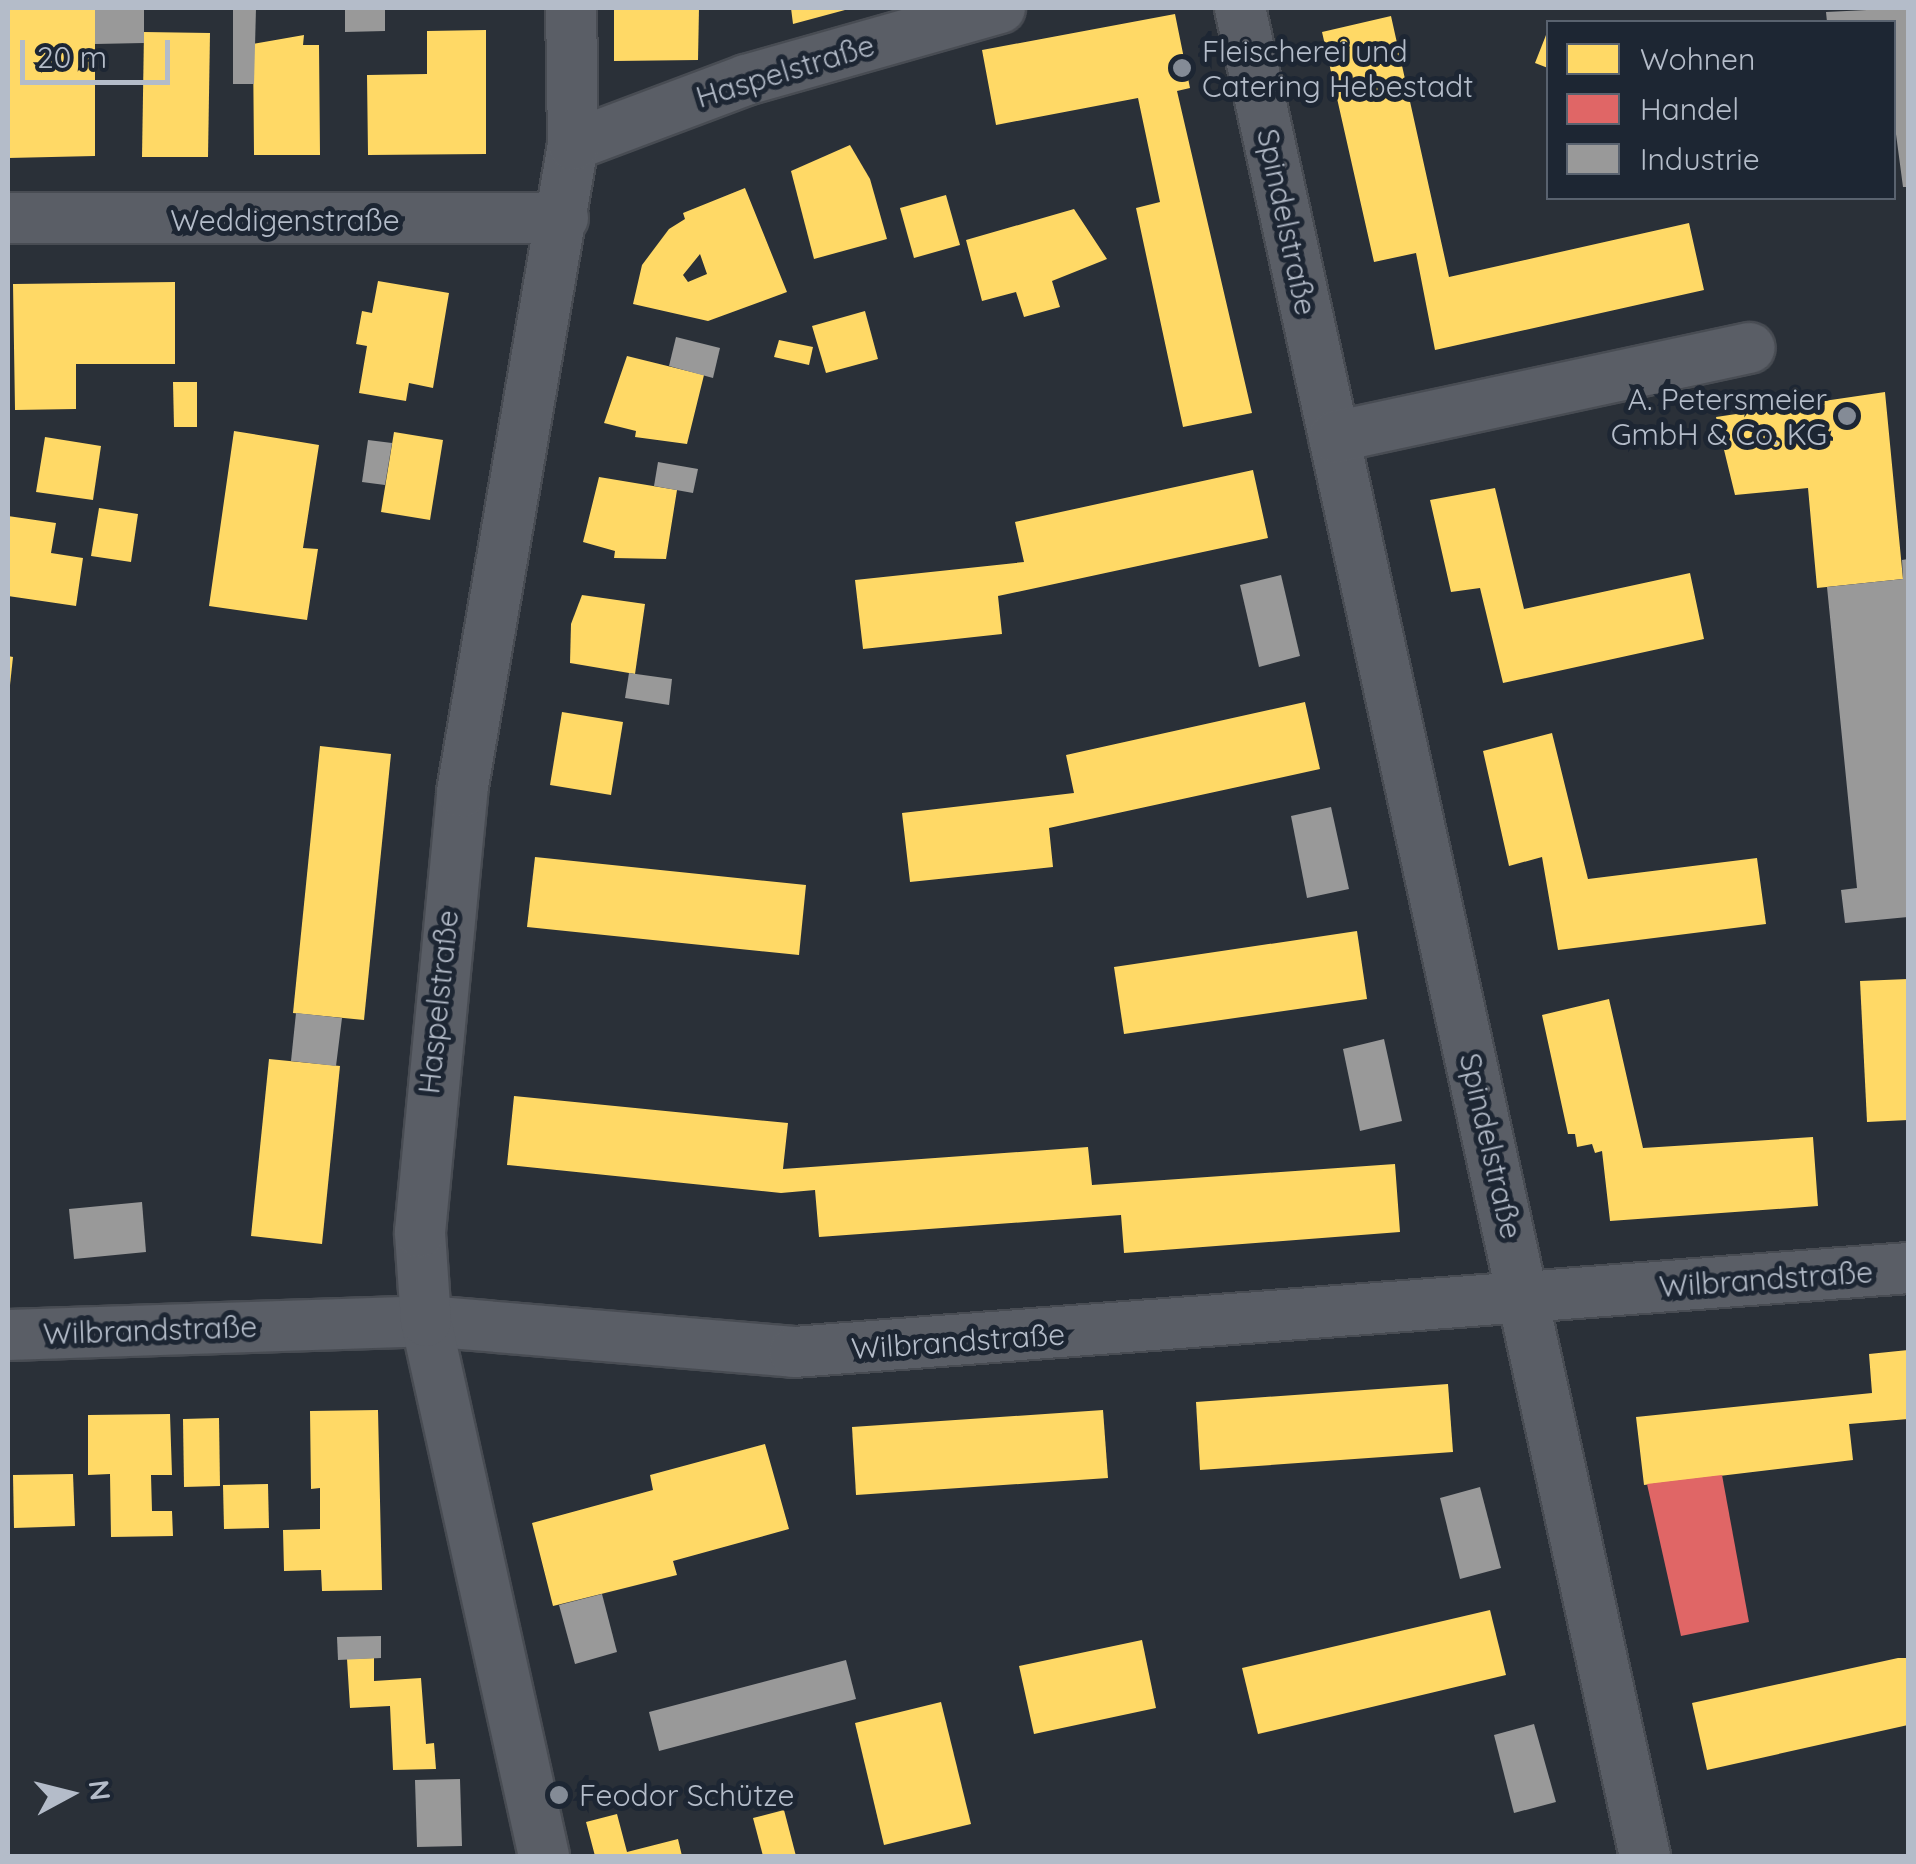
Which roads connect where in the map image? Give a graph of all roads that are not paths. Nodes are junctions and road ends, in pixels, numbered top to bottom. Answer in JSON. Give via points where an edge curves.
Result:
{"nodes":[{"id":1,"x":570,"y":8,"type":"edge"},
{"id":2,"x":1000,"y":8,"type":"edge"},
{"id":3,"x":1240,"y":8,"type":"edge"},
{"id":4,"x":572,"y":144,"type":"junction"},
{"id":5,"x":8,"y":218,"type":"edge"},
{"id":6,"x":563,"y":218,"type":"junction"},
{"id":7,"x":1750,"y":348,"type":"dead end"},
{"id":8,"x":1334,"y":437,"type":"junction"},
{"id":9,"x":1908,"y":1268,"type":"edge"},
{"id":10,"x":1524,"y":1296,"type":"junction"},
{"id":11,"x":426,"y":1321,"type":"junction"},
{"id":12,"x":8,"y":1335,"type":"edge"},
{"id":13,"x":544,"y":1856,"type":"edge"},
{"id":14,"x":1645,"y":1856,"type":"edge"}],
"edges":[{"from":1,"to":4,"type":"street","name":"Haspelstraße"},
{"from":2,"to":4,"type":"street","name":"Haspelstraße","via":[[746,80]]},
{"from":3,"to":8,"type":"street","name":"Spindelstraße"},
{"from":4,"to":6,"type":"street","name":"Haspelstraße"},
{"from":5,"to":6,"type":"street","name":"Weddigenstraße"},
{"from":6,"to":11,"type":"street","name":"Haspelstraße","via":[[480,678],[446,921],[422,1174]]},
{"from":7,"to":8,"type":"street"},
{"from":8,"to":10,"type":"street","name":"Spindelstraße"},
{"from":9,"to":10,"type":"street","name":"Wilbrandstraße"},
{"from":10,"to":11,"type":"street","name":"Wilbrandstraße","via":[[794,1352]]},
{"from":10,"to":14,"type":"street","name":"Spindelstraße"},
{"from":11,"to":12,"type":"street","name":"Wilbrandstraße"},
{"from":11,"to":13,"type":"street","name":"Haspelstraße"}]}
